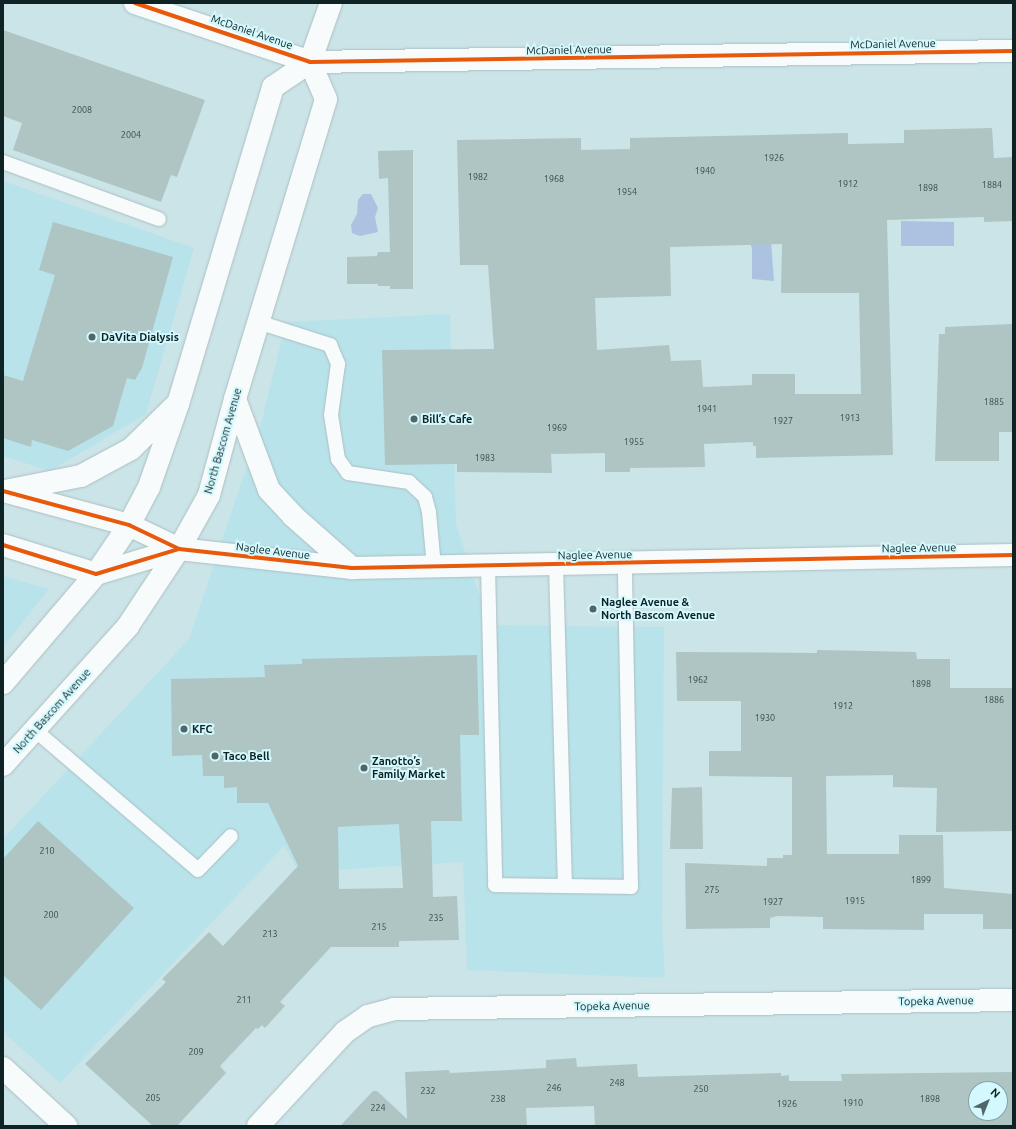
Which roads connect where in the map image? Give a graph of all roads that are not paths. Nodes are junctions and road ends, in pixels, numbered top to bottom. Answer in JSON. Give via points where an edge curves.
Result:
{"nodes":[{"id":1,"x":135,"y":3,"type":"edge"},
{"id":2,"x":331,"y":3,"type":"edge"},
{"id":3,"x":1013,"y":51,"type":"edge"},
{"id":4,"x":310,"y":62,"type":"junction"},
{"id":5,"x":3,"y":162,"type":"edge"},
{"id":6,"x":160,"y":219,"type":"dead end"},
{"id":7,"x":258,"y":322,"type":"junction"},
{"id":8,"x":235,"y":399,"type":"junction"},
{"id":9,"x":178,"y":404,"type":"junction"},
{"id":10,"x":4,"y":491,"type":"edge"},
{"id":11,"x":129,"y":525,"type":"junction"},
{"id":12,"x":3,"y":545,"type":"edge"},
{"id":13,"x":179,"y":549,"type":"junction"},
{"id":14,"x":1013,"y":555,"type":"edge"},
{"id":15,"x":625,"y":564,"type":"junction"},
{"id":16,"x":556,"y":565,"type":"junction"},
{"id":17,"x":488,"y":566,"type":"junction"},
{"id":18,"x":434,"y":567,"type":"junction"},
{"id":19,"x":352,"y":568,"type":"junction"},
{"id":20,"x":96,"y":574,"type":"junction"},
{"id":21,"x":3,"y":683,"type":"edge"},
{"id":22,"x":36,"y":731,"type":"junction"},
{"id":23,"x":3,"y":766,"type":"edge"},
{"id":24,"x":231,"y":836,"type":"dead end"},
{"id":25,"x":566,"y":886,"type":"junction"},
{"id":26,"x":1013,"y":1000,"type":"edge"},
{"id":27,"x":3,"y":1068,"type":"edge"},
{"id":28,"x":66,"y":1126,"type":"edge"},
{"id":29,"x":258,"y":1126,"type":"edge"}],
"edges":[{"from":1,"to":4,"type":"main road","name":"McDaniel Avenue"},
{"from":2,"to":4,"type":"main road"},
{"from":3,"to":4,"type":"main road","name":"McDaniel Avenue"},
{"from":4,"to":7,"type":"main road","name":"North Bascom Avenue","via":[[326,99]]},
{"from":4,"to":9,"type":"main road","via":[[273,87]]},
{"from":5,"to":6,"type":"lane"},
{"from":7,"to":8,"type":"main road","name":"North Bascom Avenue"},
{"from":7,"to":18,"type":"lane","via":[[330,346],[338,364],[331,415],[338,459],[348,473],[409,482],[425,497],[429,512]]},
{"from":8,"to":13,"type":"main road","name":"North Bascom Avenue","via":[[209,495]]},
{"from":8,"to":19,"type":"main road","via":[[269,490],[293,516]]},
{"from":9,"to":10,"type":"main road","via":[[131,449],[104,465],[81,476]]},
{"from":9,"to":11,"type":"main road","via":[[149,487]]},
{"from":10,"to":11,"type":"main road","name":"Naglee Avenue"},
{"from":11,"to":13,"type":"main road","name":"Naglee Avenue"},
{"from":11,"to":20,"type":"main road"},
{"from":12,"to":20,"type":"main road"},
{"from":13,"to":19,"type":"main road","name":"Naglee Avenue"},
{"from":13,"to":20,"type":"main road","name":"Naglee Avenue"},
{"from":13,"to":22,"type":"main road","name":"North Bascom Avenue","via":[[128,626]]},
{"from":14,"to":15,"type":"main road","name":"Naglee Avenue"},
{"from":15,"to":16,"type":"main road","name":"Naglee Avenue"},
{"from":15,"to":25,"type":"lane","via":[[631,887]]},
{"from":16,"to":17,"type":"main road","name":"Naglee Avenue"},
{"from":16,"to":25,"type":"lane"},
{"from":17,"to":18,"type":"main road","name":"Naglee Avenue"},
{"from":17,"to":25,"type":"lane","via":[[495,885]]},
{"from":18,"to":19,"type":"main road","name":"Naglee Avenue"},
{"from":20,"to":21,"type":"main road"},
{"from":22,"to":23,"type":"main road","name":"North Bascom Avenue"},
{"from":22,"to":24,"type":"lane","via":[[198,870]]},
{"from":26,"to":29,"type":"main road","name":"Topeka Avenue","via":[[394,1009],[368,1016],[345,1032]]},
{"from":27,"to":28,"type":"main road"}]}
